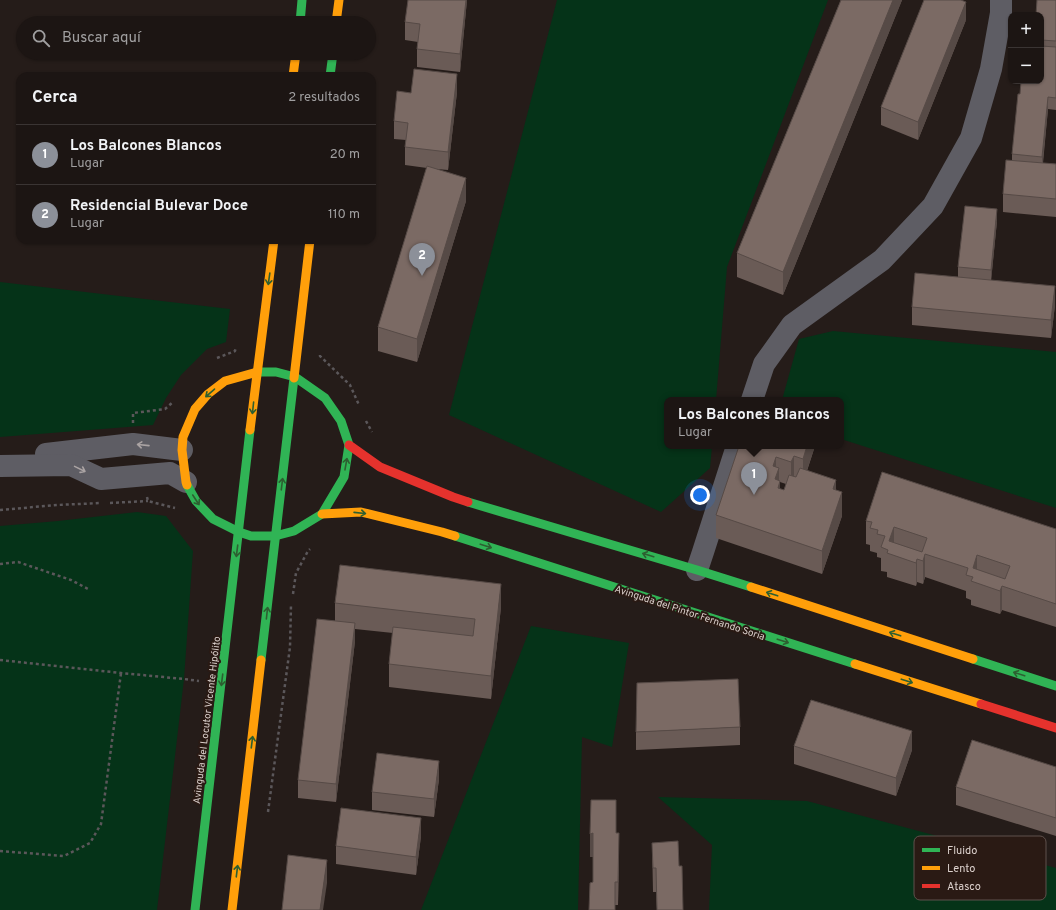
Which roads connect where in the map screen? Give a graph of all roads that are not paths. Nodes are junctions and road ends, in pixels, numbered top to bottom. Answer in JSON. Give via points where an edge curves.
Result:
{"nodes":[{"id":1,"x":302,"y":0,"type":"edge"},
{"id":2,"x":339,"y":0,"type":"edge"},
{"id":3,"x":1001,"y":0,"type":"edge"},
{"id":4,"x":301,"y":16,"type":"edge"},
{"id":5,"x":337,"y":16,"type":"edge"},
{"id":6,"x":295,"y":60,"type":"edge"},
{"id":7,"x":332,"y":60,"type":"edge"},
{"id":8,"x":294,"y":72,"type":"edge"},
{"id":9,"x":331,"y":72,"type":"edge"},
{"id":10,"x":273,"y":244,"type":"edge"},
{"id":11,"x":310,"y":244,"type":"edge"},
{"id":12,"x":257,"y":372,"type":"junction"},
{"id":13,"x":295,"y":377,"type":"junction"},
{"id":14,"x":753,"y":397,"type":"edge"},
{"id":15,"x":349,"y":445,"type":"junction"},
{"id":16,"x":736,"y":449,"type":"edge"},
{"id":17,"x":182,"y":450,"type":"junction"},
{"id":18,"x":0,"y":458,"type":"edge"},
{"id":19,"x":0,"y":466,"type":"edge"},
{"id":20,"x":186,"y":482,"type":"junction"},
{"id":21,"x":322,"y":514,"type":"junction"},
{"id":22,"x":239,"y":532,"type":"junction"},
{"id":23,"x":275,"y":536,"type":"junction"},
{"id":24,"x":697,"y":570,"type":"junction"},
{"id":25,"x":1056,"y":686,"type":"edge"},
{"id":26,"x":1056,"y":728,"type":"edge"},
{"id":27,"x":195,"y":910,"type":"edge"},
{"id":28,"x":232,"y":910,"type":"edge"}],
"edges":[{"from":1,"to":4,"type":"street"},
{"from":2,"to":5,"type":"street"},
{"from":3,"to":14,"type":"street","via":[[991,69],[971,138],[933,206],[882,260],[792,325],[764,364]]},
{"from":6,"to":8,"type":"street"},
{"from":7,"to":9,"type":"street"},
{"from":10,"to":12,"type":"street","name":"Avinguda del Locutor Vicente Hipólito","one_way":true},
{"from":11,"to":13,"type":"street"},
{"from":12,"to":13,"type":"street","via":[[276,372]]},
{"from":12,"to":17,"type":"street","one_way":true,"via":[[225,381],[208,394],[195,409],[184,437]]},
{"from":12,"to":22,"type":"street","name":"Avinguda del Locutor Vicente Hipólito","one_way":true},
{"from":13,"to":15,"type":"street","via":[[325,398],[341,421]]},
{"from":23,"to":13,"type":"street","one_way":true},
{"from":21,"to":15,"type":"street","one_way":true,"via":[[344,477]]},
{"from":24,"to":15,"type":"street","one_way":true,"via":[[453,497],[380,467]]},
{"from":16,"to":24,"type":"street"},
{"from":17,"to":18,"type":"street","one_way":true,"via":[[133,444]]},
{"from":17,"to":20,"type":"street"},
{"from":19,"to":20,"type":"street","one_way":true,"via":[[71,465],[101,479],[170,473]]},
{"from":20,"to":22,"type":"street","one_way":true,"via":[[196,501],[213,519]]},
{"from":21,"to":23,"type":"street","via":[[294,531]]},
{"from":21,"to":26,"type":"street","name":"Avinguda del Pintor Fernando Soria","one_way":true,"via":[[361,512],[442,532]]},
{"from":22,"to":23,"type":"street","via":[[251,536]]},
{"from":22,"to":27,"type":"street","name":"Avinguda del Locutor Vicente Hipólito","one_way":true},
{"from":28,"to":23,"type":"street","one_way":true},
{"from":25,"to":24,"type":"street","one_way":true}]}
